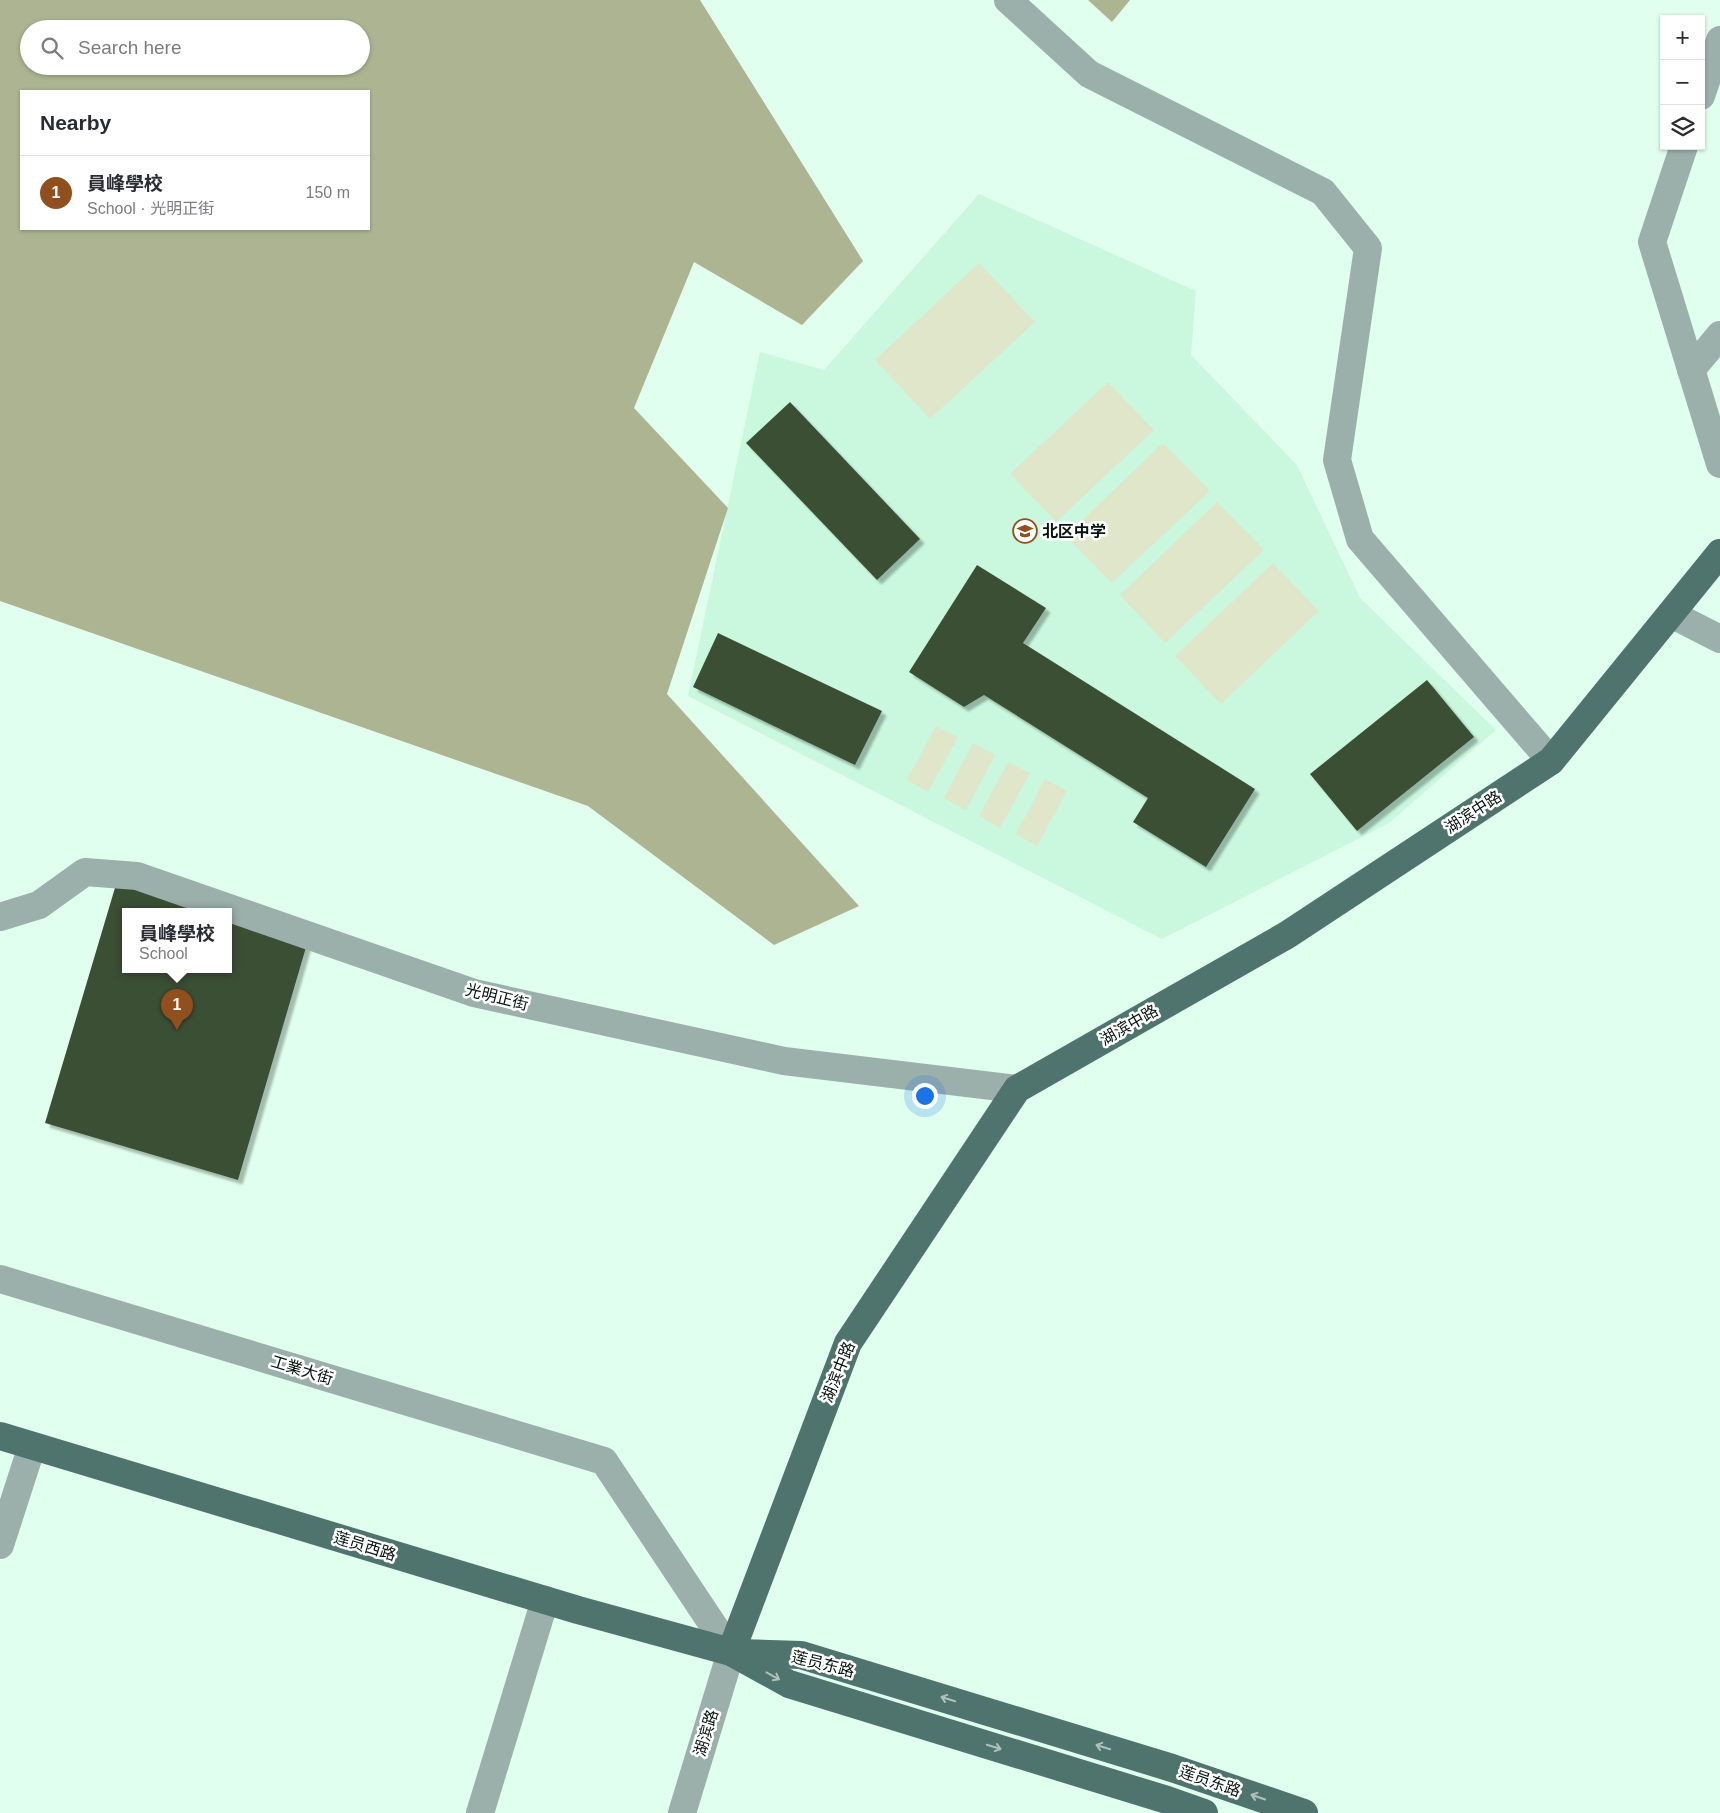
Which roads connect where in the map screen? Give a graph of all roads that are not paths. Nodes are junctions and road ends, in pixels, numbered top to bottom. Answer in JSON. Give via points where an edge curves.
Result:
{"nodes":[{"id":1,"x":1008,"y":0,"type":"edge"},
{"id":2,"x":1720,"y":40,"type":"edge"},
{"id":3,"x":1705,"y":84,"type":"edge"},
{"id":4,"x":1683,"y":150,"type":"edge"},
{"id":5,"x":1720,"y":336,"type":"edge"},
{"id":6,"x":1691,"y":370,"type":"junction"},
{"id":7,"x":1720,"y":464,"type":"edge"},
{"id":8,"x":1720,"y":553,"type":"edge"},
{"id":9,"x":1671,"y":614,"type":"junction"},
{"id":10,"x":1720,"y":639,"type":"edge"},
{"id":11,"x":1551,"y":761,"type":"junction"},
{"id":12,"x":229,"y":908,"type":"edge"},
{"id":13,"x":232,"y":909,"type":"edge"},
{"id":14,"x":0,"y":917,"type":"edge"},
{"id":15,"x":1017,"y":1089,"type":"junction"},
{"id":16,"x":0,"y":1280,"type":"edge"},
{"id":17,"x":0,"y":1436,"type":"edge"},
{"id":18,"x":32,"y":1446,"type":"junction"},
{"id":19,"x":0,"y":1545,"type":"edge"},
{"id":20,"x":545,"y":1600,"type":"junction"},
{"id":21,"x":730,"y":1652,"type":"junction"},
{"id":22,"x":1165,"y":1806,"type":"edge"},
{"id":23,"x":480,"y":1813,"type":"edge"},
{"id":24,"x":682,"y":1813,"type":"edge"},
{"id":25,"x":1204,"y":1813,"type":"edge"},
{"id":26,"x":1304,"y":1813,"type":"edge"}],
"edges":[{"from":1,"to":11,"type":"street","via":[[1089,74],[1323,192],[1368,248],[1337,460],[1360,539]]},
{"from":2,"to":3,"type":"street"},
{"from":4,"to":6,"type":"street","via":[[1652,242]]},
{"from":5,"to":6,"type":"street"},
{"from":6,"to":7,"type":"street"},
{"from":8,"to":9,"type":"main road","name":"湖滨中路"},
{"from":9,"to":10,"type":"street"},
{"from":9,"to":11,"type":"main road","name":"湖滨中路"},
{"from":11,"to":15,"type":"main road","name":"湖滨中路","via":[[1287,934]]},
{"from":12,"to":14,"type":"street","name":"光明正街","via":[[137,876],[85,872],[38,905]]},
{"from":13,"to":15,"type":"street","name":"光明正街","via":[[474,993],[784,1061]]},
{"from":15,"to":21,"type":"main road","name":"湖滨中路","via":[[848,1343]]},
{"from":16,"to":21,"type":"street","name":"工業大街","via":[[604,1462]]},
{"from":17,"to":18,"type":"main road","name":"莲员西路"},
{"from":18,"to":19,"type":"street"},
{"from":18,"to":20,"type":"main road","name":"莲员西路"},
{"from":20,"to":21,"type":"main road","name":"莲员西路"},
{"from":20,"to":23,"type":"street"},
{"from":21,"to":22,"type":"main road","name":"莲员东路","one_way":true,"via":[[789,1684]]},
{"from":21,"to":24,"type":"street","name":"湖滨路"},
{"from":26,"to":21,"type":"main road","name":"莲员东路","one_way":true,"via":[[1172,1768],[801,1655]]},
{"from":22,"to":25,"type":"main road","name":"莲员东路"}]}
